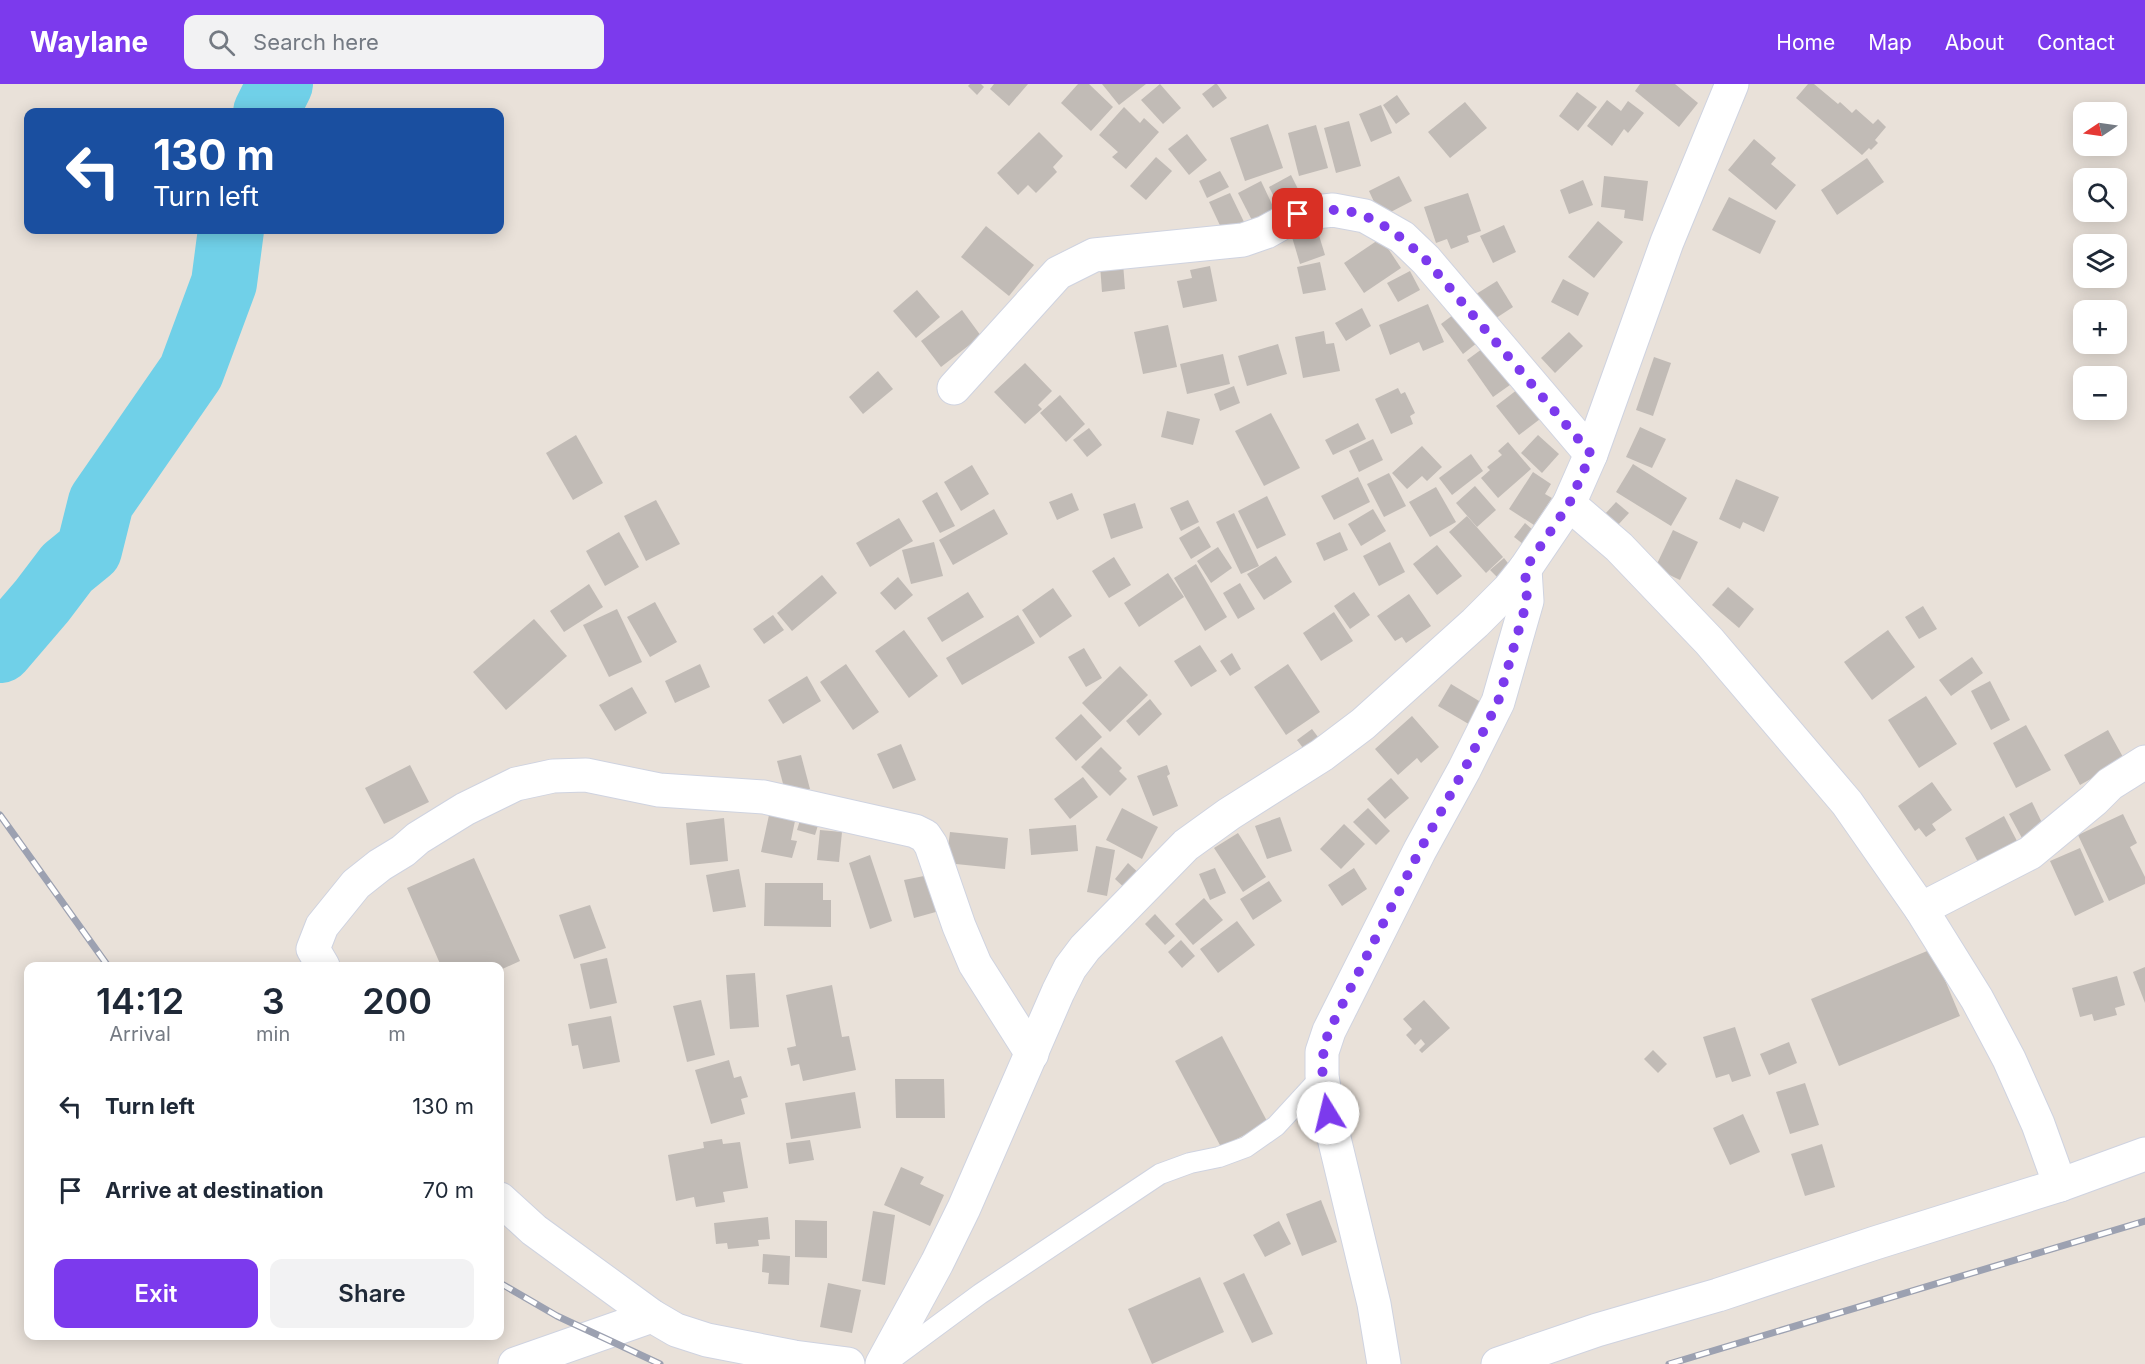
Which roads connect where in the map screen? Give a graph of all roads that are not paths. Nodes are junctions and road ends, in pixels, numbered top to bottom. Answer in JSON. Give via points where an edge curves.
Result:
{"nodes":[{"id":1,"x":1732,"y":84,"type":"edge"},
{"id":2,"x":954,"y":388,"type":"dead end"},
{"id":3,"x":1591,"y":454,"type":"junction"},
{"id":4,"x":1569,"y":504,"type":"junction"},
{"id":5,"x":1525,"y":569,"type":"junction"},
{"id":6,"x":2145,"y":762,"type":"edge"},
{"id":7,"x":1921,"y":909,"type":"junction"},
{"id":8,"x":321,"y":962,"type":"edge"},
{"id":9,"x":1032,"y":1054,"type":"junction"},
{"id":10,"x":1322,"y":1076,"type":"junction"},
{"id":11,"x":2145,"y":1154,"type":"edge"},
{"id":12,"x":2060,"y":1185,"type":"junction"},
{"id":13,"x":504,"y":1203,"type":"edge"},
{"id":14,"x":652,"y":1316,"type":"junction"},
{"id":15,"x":515,"y":1364,"type":"edge"},
{"id":16,"x":848,"y":1364,"type":"edge"},
{"id":17,"x":883,"y":1364,"type":"edge"},
{"id":18,"x":1384,"y":1364,"type":"edge"},
{"id":19,"x":1498,"y":1364,"type":"edge"}],
"edges":[{"from":1,"to":3,"type":"street","via":[[1667,242]]},
{"from":2,"to":3,"type":"street","via":[[1058,273],[1094,255],[1243,240],[1298,214],[1333,210],[1365,216],[1402,237]]},
{"from":3,"to":4,"type":"street"},
{"from":4,"to":5,"type":"street"},
{"from":4,"to":7,"type":"street","via":[[1619,547],[1708,641],[1847,803]]},
{"from":5,"to":9,"type":"street","via":[[1475,623],[1363,724],[1186,845],[1102,929],[1070,968]]},
{"from":5,"to":10,"type":"street","via":[[1527,601],[1498,702],[1329,1031],[1322,1052]]},
{"from":6,"to":7,"type":"street","via":[[2110,784],[2030,853]]},
{"from":7,"to":12,"type":"street","via":[[2009,1059]]},
{"from":8,"to":9,"type":"street","via":[[313,949],[322,926],[356,884],[418,838],[516,784],[553,776],[586,775],[659,790],[764,797],[925,836],[975,964]]},
{"from":9,"to":17,"type":"street","via":[[964,1208]]},
{"from":10,"to":17,"type":"lane","via":[[1276,1126],[1245,1147],[1160,1174]]},
{"from":10,"to":18,"type":"street"},
{"from":11,"to":12,"type":"street"},
{"from":12,"to":19,"type":"street"},
{"from":13,"to":14,"type":"street","via":[[534,1230]]},
{"from":14,"to":15,"type":"street"},
{"from":14,"to":16,"type":"street","via":[[676,1330],[707,1340]]}]}
